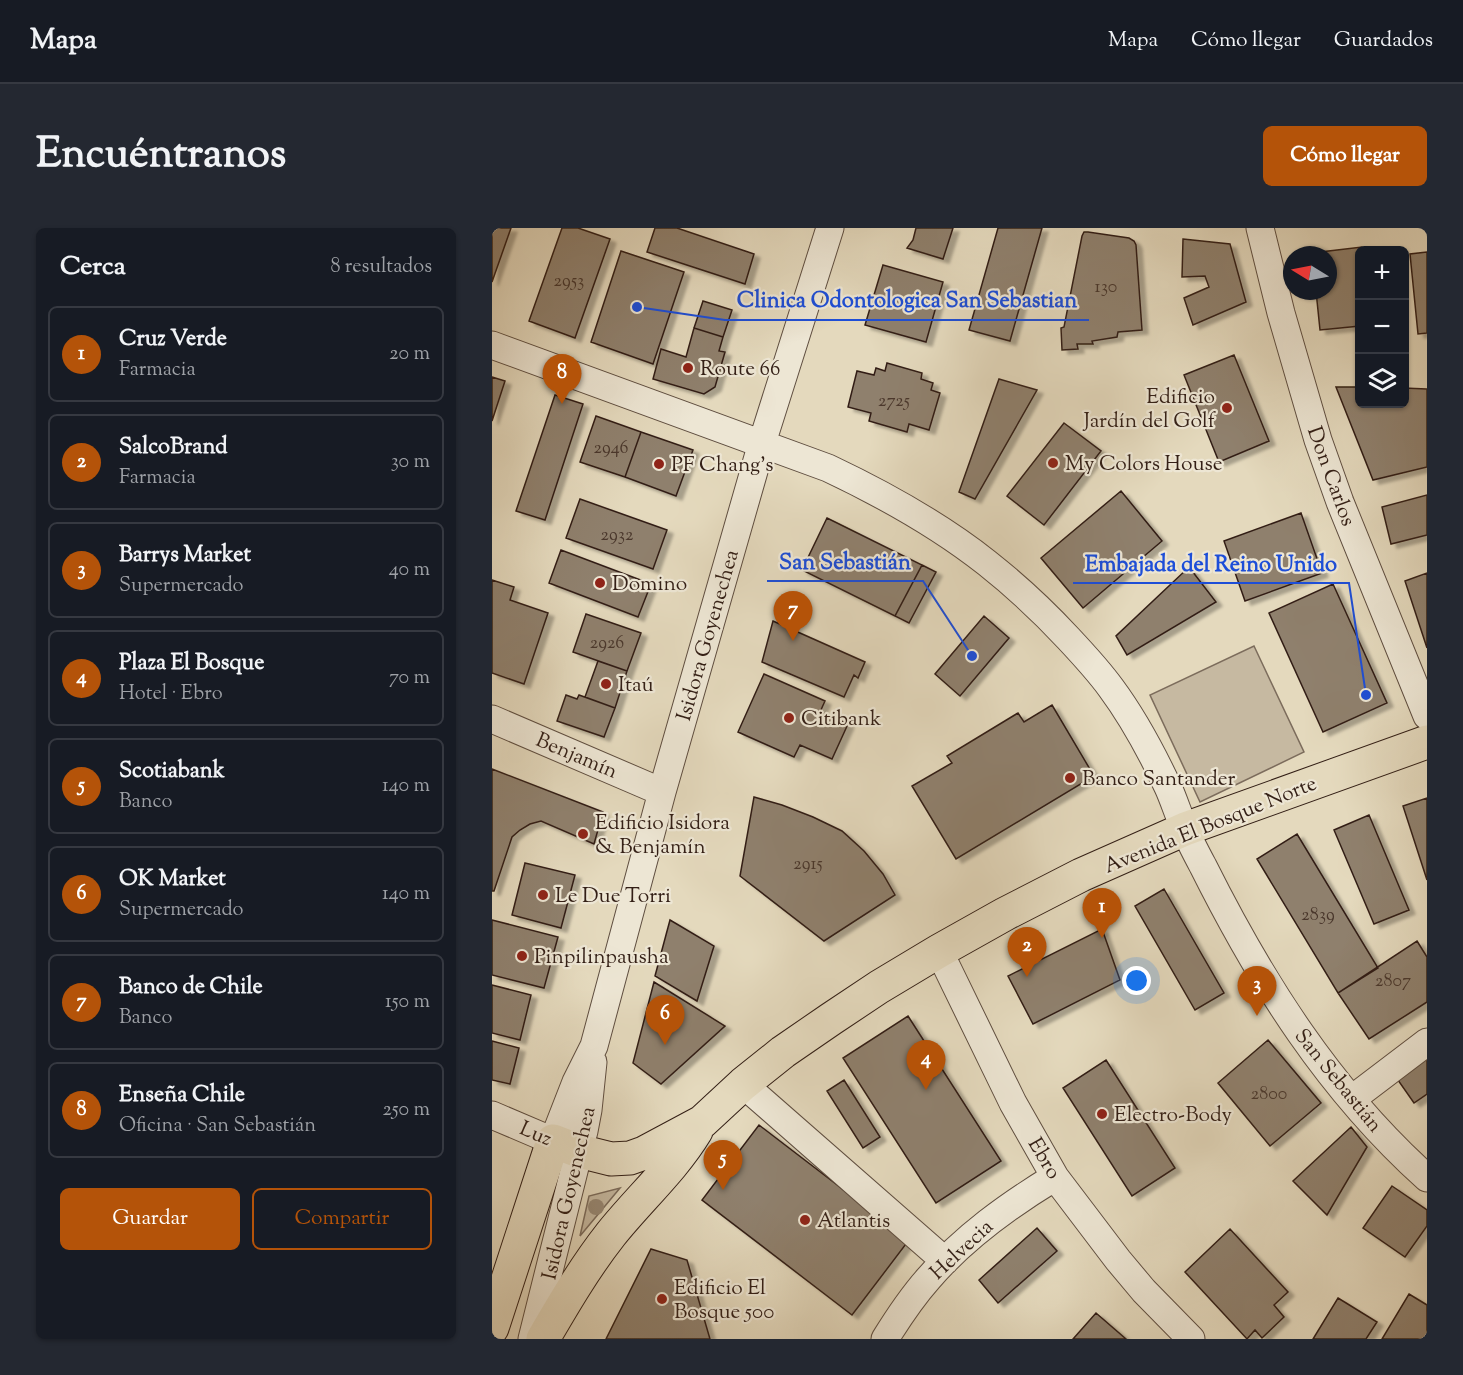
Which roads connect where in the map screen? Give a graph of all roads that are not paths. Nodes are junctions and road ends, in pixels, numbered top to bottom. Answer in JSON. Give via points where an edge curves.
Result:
{"nodes":[{"id":1,"x":830,"y":228,"type":"edge"},
{"id":2,"x":1260,"y":228,"type":"edge"},
{"id":3,"x":492,"y":345,"type":"edge"},
{"id":4,"x":762,"y":443,"type":"junction"},
{"id":5,"x":1427,"y":716,"type":"edge"},
{"id":6,"x":492,"y":719,"type":"edge"},
{"id":7,"x":1427,"y":742,"type":"edge"},
{"id":8,"x":662,"y":792,"type":"junction"},
{"id":9,"x":1185,"y":829,"type":"junction"},
{"id":10,"x":939,"y":951,"type":"junction"},
{"id":11,"x":1427,"y":1042,"type":"edge"},
{"id":12,"x":743,"y":1084,"type":"junction"},
{"id":13,"x":1352,"y":1099,"type":"junction"},
{"id":14,"x":492,"y":1115,"type":"edge"},
{"id":15,"x":702,"y":1122,"type":"junction"},
{"id":16,"x":566,"y":1146,"type":"junction"},
{"id":17,"x":1055,"y":1177,"type":"junction"},
{"id":18,"x":1427,"y":1178,"type":"edge"},
{"id":19,"x":945,"y":1261,"type":"junction"},
{"id":20,"x":492,"y":1328,"type":"edge"},
{"id":21,"x":532,"y":1339,"type":"edge"},
{"id":22,"x":543,"y":1339,"type":"edge"},
{"id":23,"x":885,"y":1339,"type":"edge"},
{"id":24,"x":1191,"y":1339,"type":"edge"}],
"edges":[{"from":1,"to":4,"type":"street","name":"Isidora Goyenechea"},
{"from":2,"to":5,"type":"street","name":"Don Carlos","via":[[1325,461]]},
{"from":3,"to":4,"type":"street","name":"San Sebastián"},
{"from":4,"to":8,"type":"street","name":"Isidora Goyenechea"},
{"from":4,"to":9,"type":"street","name":"San Sebastián","via":[[828,468],[880,495],[955,539],[1014,585],[1110,686],[1145,742]]},
{"from":6,"to":8,"type":"street","name":"Benjamín"},
{"from":7,"to":9,"type":"main road","name":"Avenida El Bosque Norte"},
{"from":8,"to":16,"type":"street","name":"Isidora Goyenechea","via":[[594,1046],[588,1110]]},
{"from":9,"to":10,"type":"main road","name":"Avenida El Bosque Norte","via":[[1081,875]]},
{"from":9,"to":13,"type":"street","name":"San Sebastián","via":[[1262,975],[1321,1063]]},
{"from":10,"to":12,"type":"main road","name":"Avenida El Bosque Norte","via":[[831,1019]]},
{"from":10,"to":17,"type":"street","name":"Ebro","via":[[1013,1103]]},
{"from":11,"to":13,"type":"street"},
{"from":12,"to":15,"type":"main road","name":"Avenida El Bosque Norte"},
{"from":12,"to":19,"type":"street"},
{"from":13,"to":18,"type":"street","name":"San Sebastián"},
{"from":14,"to":16,"type":"street","name":"Luz"},
{"from":15,"to":16,"type":"main road","name":"Avenida El Bosque Norte","via":[[630,1158],[611,1159]]},
{"from":15,"to":22,"type":"main road","name":"Avenida El Bosque Norte","via":[[678,1157],[611,1234]]},
{"from":16,"to":20,"type":"main road","name":"Isidora Goyenechea"},
{"from":16,"to":21,"type":"street","name":"Isidora Goyenechea"},
{"from":17,"to":19,"type":"street","name":"Helvecia","via":[[1016,1201]]},
{"from":17,"to":24,"type":"street","name":"Ebro","via":[[1125,1268]]},
{"from":19,"to":23,"type":"street","name":"Helvecia","via":[[914,1296]]}]}
